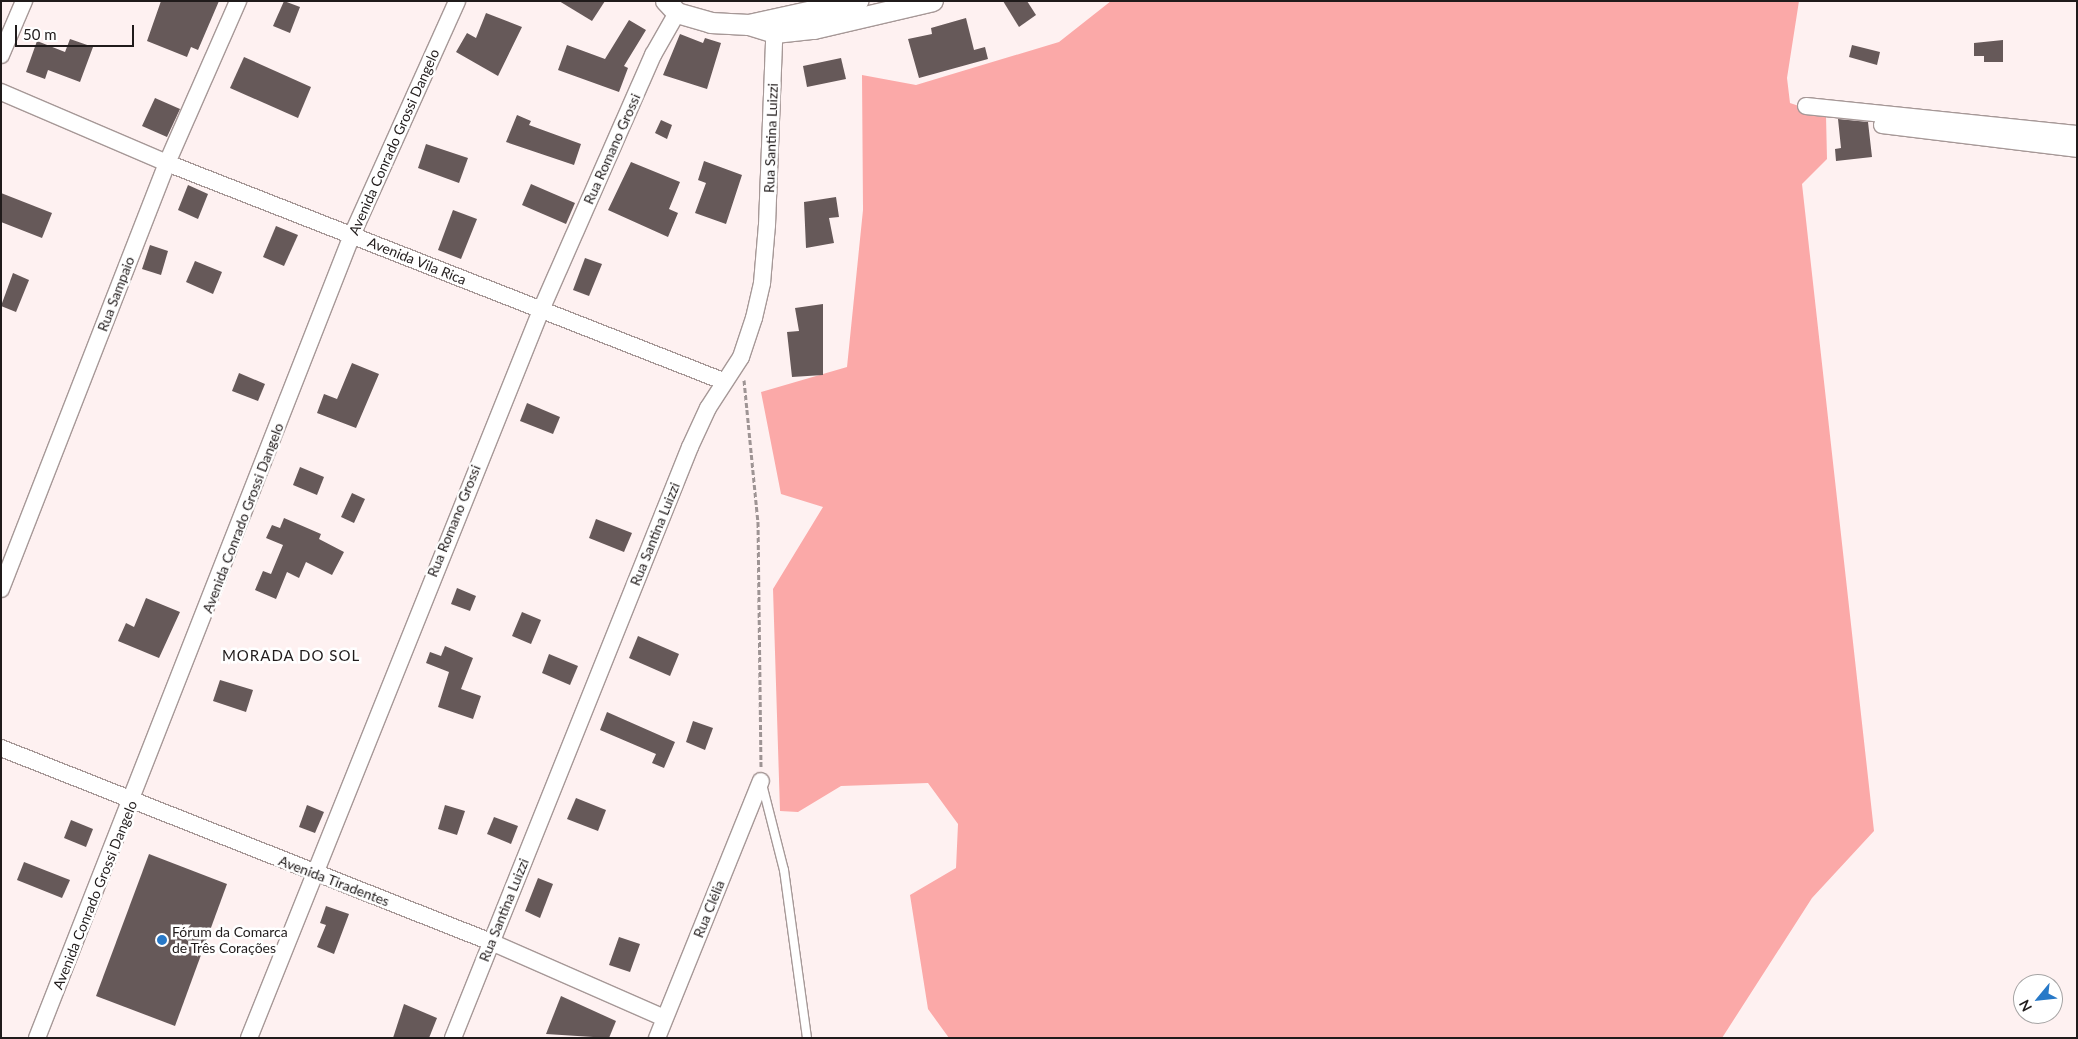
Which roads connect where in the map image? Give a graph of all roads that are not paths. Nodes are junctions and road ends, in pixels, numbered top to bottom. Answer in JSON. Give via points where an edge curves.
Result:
{"nodes":[{"id":1,"x":24,"y":1,"type":"edge"},
{"id":2,"x":238,"y":1,"type":"edge"},
{"id":3,"x":457,"y":1,"type":"edge"},
{"id":4,"x":858,"y":1,"type":"edge"},
{"id":5,"x":933,"y":1,"type":"edge"},
{"id":6,"x":672,"y":7,"type":"edge"},
{"id":7,"x":775,"y":24,"type":"junction"},
{"id":8,"x":1,"y":55,"type":"edge"},
{"id":9,"x":1,"y":92,"type":"edge"},
{"id":10,"x":1806,"y":106,"type":"dead end"},
{"id":11,"x":1882,"y":125,"type":"dead end"},
{"id":12,"x":2077,"y":134,"type":"edge"},
{"id":13,"x":2077,"y":148,"type":"edge"},
{"id":14,"x":167,"y":163,"type":"junction"},
{"id":15,"x":352,"y":234,"type":"junction"},
{"id":16,"x":541,"y":310,"type":"junction"},
{"id":17,"x":723,"y":382,"type":"junction"},
{"id":18,"x":1,"y":589,"type":"edge"},
{"id":19,"x":1,"y":748,"type":"edge"},
{"id":20,"x":761,"y":781,"type":"joint"},
{"id":21,"x":133,"y":802,"type":"junction"},
{"id":22,"x":316,"y":874,"type":"junction"},
{"id":23,"x":491,"y":942,"type":"junction"},
{"id":24,"x":664,"y":1018,"type":"junction"},
{"id":25,"x":37,"y":1038,"type":"edge"},
{"id":26,"x":249,"y":1038,"type":"edge"},
{"id":27,"x":453,"y":1038,"type":"edge"},
{"id":28,"x":657,"y":1038,"type":"edge"},
{"id":29,"x":807,"y":1038,"type":"edge"}],
"edges":[{"from":1,"to":8,"type":"street"},
{"from":2,"to":14,"type":"street","name":"Rua Sampaio"},
{"from":3,"to":15,"type":"street","name":"Avenida Conrado Grossi Dangelo"},
{"from":4,"to":7,"type":"street"},
{"from":5,"to":7,"type":"street","via":[[814,29]]},
{"from":6,"to":7,"type":"street","via":[[711,23]]},
{"from":6,"to":16,"type":"street","name":"Rua Romano Grossi"},
{"from":7,"to":17,"type":"street","name":"Rua Santina Luizzi","via":[[762,283],[741,357]]},
{"from":9,"to":14,"type":"street","name":"Avenida Vila Rica"},
{"from":10,"to":12,"type":"street"},
{"from":11,"to":13,"type":"street"},
{"from":14,"to":15,"type":"street","name":"Avenida Vila Rica"},
{"from":14,"to":18,"type":"street","name":"Rua Sampaio"},
{"from":15,"to":16,"type":"street","name":"Avenida Vila Rica"},
{"from":15,"to":21,"type":"street","name":"Avenida Conrado Grossi Dangelo"},
{"from":16,"to":17,"type":"street","name":"Avenida Vila Rica"},
{"from":16,"to":22,"type":"street","name":"Rua Romano Grossi"},
{"from":17,"to":23,"type":"street","name":"Rua Santina Luizzi","via":[[690,447]]},
{"from":19,"to":21,"type":"street","name":"Avenida Tiradentes"},
{"from":20,"to":24,"type":"street","name":"Rua Clélia"},
{"from":20,"to":29,"type":"lane","via":[[784,870]]},
{"from":21,"to":22,"type":"street","name":"Avenida Tiradentes"},
{"from":21,"to":25,"type":"street","name":"Avenida Conrado Grossi Dangelo"},
{"from":22,"to":23,"type":"street","name":"Avenida Tiradentes"},
{"from":22,"to":26,"type":"street","name":"Rua Romano Grossi"},
{"from":23,"to":24,"type":"street","name":"Avenida Tiradentes"},
{"from":23,"to":27,"type":"street","name":"Rua Santina Luizzi"},
{"from":24,"to":28,"type":"street","name":"Rua Clélia"}]}
